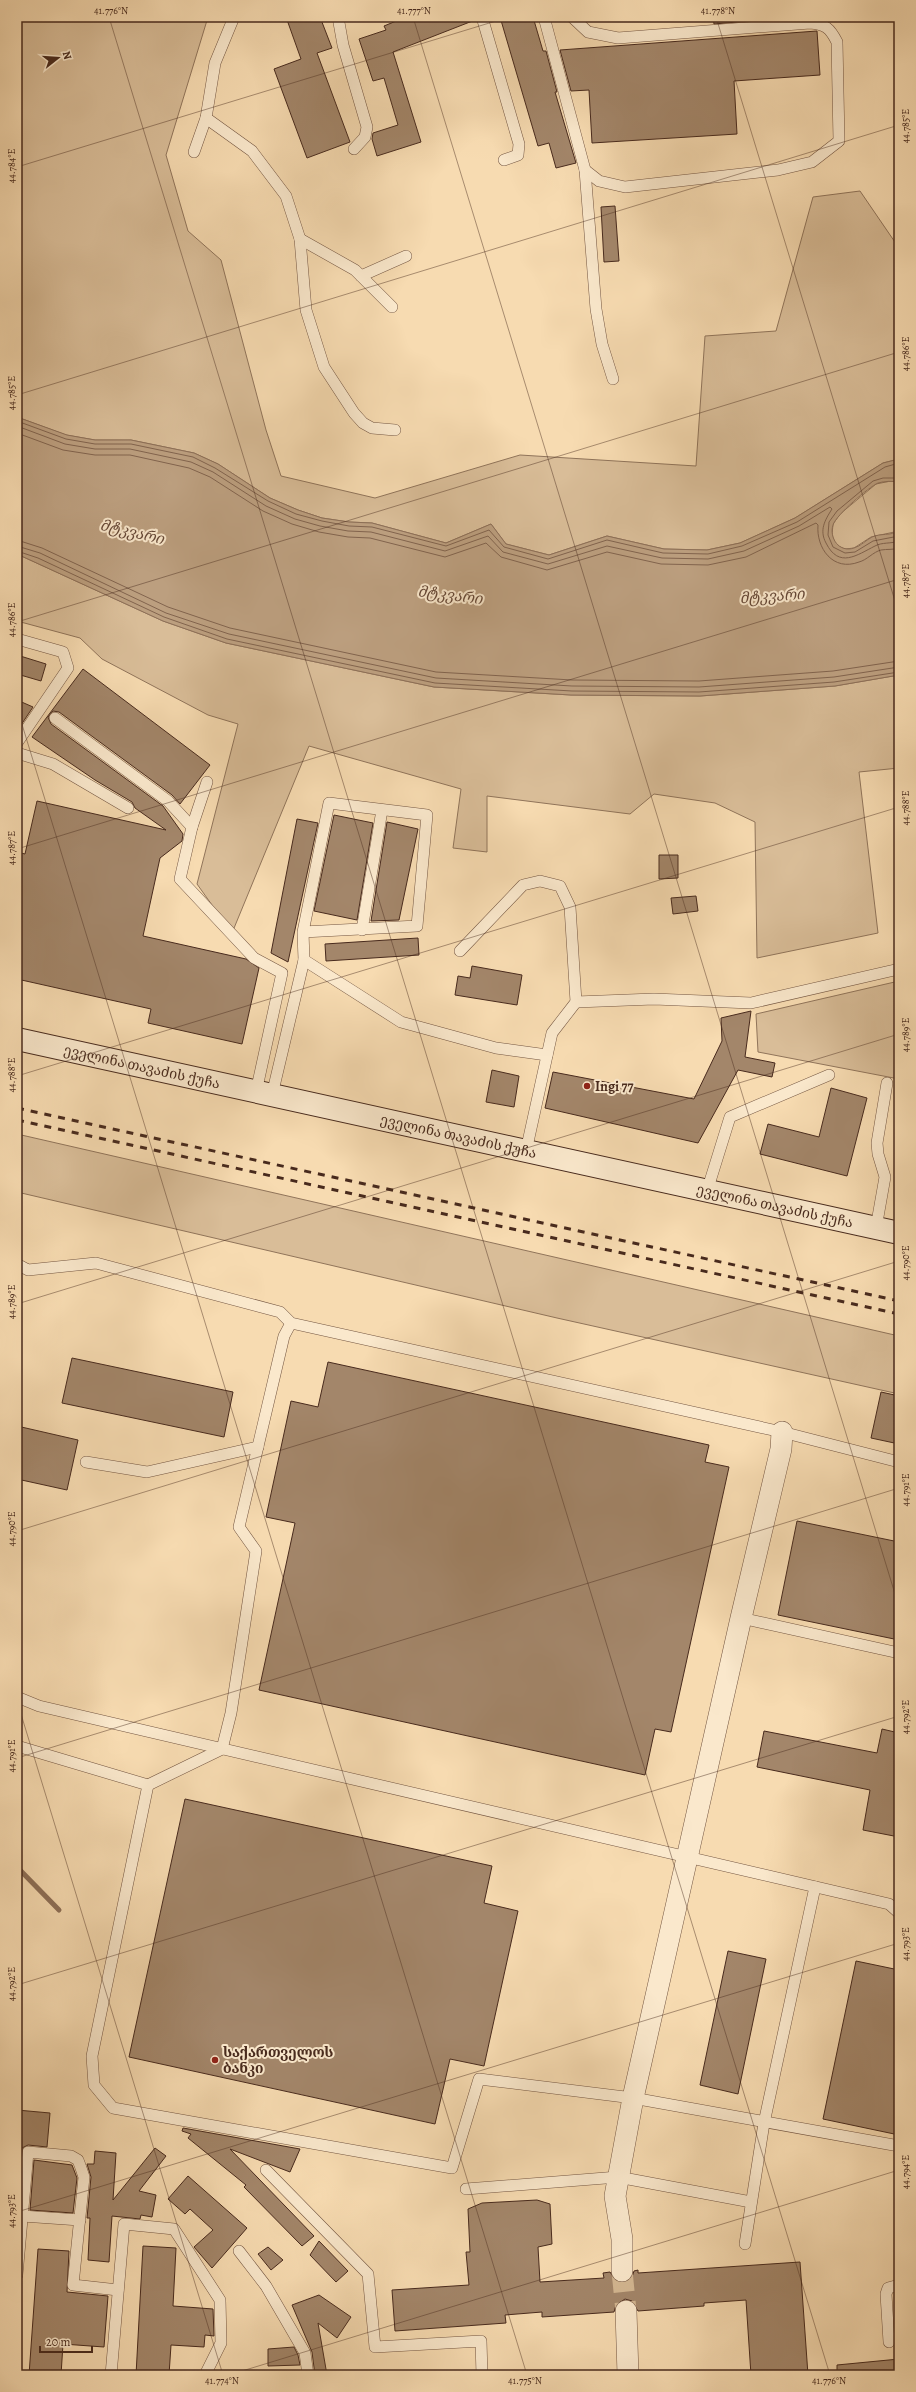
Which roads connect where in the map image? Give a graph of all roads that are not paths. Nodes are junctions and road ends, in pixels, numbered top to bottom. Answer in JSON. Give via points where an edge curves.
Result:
{"nodes":[{"id":1,"x":234,"y":17,"type":"edge"},
{"id":2,"x":338,"y":17,"type":"edge"},
{"id":3,"x":482,"y":17,"type":"edge"},
{"id":4,"x":544,"y":17,"type":"edge"},
{"id":5,"x":572,"y":17,"type":"edge"},
{"id":6,"x":206,"y":118,"type":"junction"},
{"id":7,"x":354,"y":149,"type":"dead end"},
{"id":8,"x":194,"y":152,"type":"dead end"},
{"id":9,"x":504,"y":160,"type":"dead end"},
{"id":10,"x":585,"y":170,"type":"junction"},
{"id":11,"x":300,"y":239,"type":"junction"},
{"id":12,"x":406,"y":256,"type":"dead end"},
{"id":13,"x":361,"y":276,"type":"junction"},
{"id":14,"x":392,"y":307,"type":"dead end"},
{"id":15,"x":613,"y":379,"type":"dead end"},
{"id":16,"x":395,"y":430,"type":"dead end"},
{"id":17,"x":17,"y":638,"type":"edge"},
{"id":18,"x":55,"y":718,"type":"dead end"},
{"id":19,"x":17,"y":742,"type":"edge"},
{"id":20,"x":17,"y":753,"type":"edge"},
{"id":21,"x":207,"y":782,"type":"dead end"},
{"id":22,"x":128,"y":808,"type":"dead end"},
{"id":23,"x":382,"y":810,"type":"junction"},
{"id":24,"x":192,"y":827,"type":"junction"},
{"id":25,"x":362,"y":930,"type":"junction"},
{"id":26,"x":303,"y":932,"type":"junction"},
{"id":27,"x":460,"y":951,"type":"dead end"},
{"id":28,"x":304,"y":960,"type":"junction"},
{"id":29,"x":899,"y":969,"type":"edge"},
{"id":30,"x":576,"y":1002,"type":"junction"},
{"id":31,"x":17,"y":1039,"type":"edge"},
{"id":32,"x":547,"y":1055,"type":"junction"},
{"id":33,"x":829,"y":1075,"type":"dead end"},
{"id":34,"x":887,"y":1083,"type":"dead end"},
{"id":35,"x":264,"y":1094,"type":"junction"},
{"id":36,"x":526,"y":1151,"type":"junction"},
{"id":37,"x":708,"y":1191,"type":"junction"},
{"id":38,"x":893,"y":1229,"type":"edge"},
{"id":39,"x":17,"y":1264,"type":"edge"},
{"id":40,"x":291,"y":1323,"type":"junction"},
{"id":41,"x":782,"y":1432,"type":"junction"},
{"id":42,"x":258,"y":1447,"type":"junction"},
{"id":43,"x":86,"y":1462,"type":"dead end"},
{"id":44,"x":899,"y":1462,"type":"edge"},
{"id":45,"x":741,"y":1618,"type":"junction"},
{"id":46,"x":899,"y":1654,"type":"edge"},
{"id":47,"x":17,"y":1697,"type":"edge"},
{"id":48,"x":17,"y":1746,"type":"edge"},
{"id":49,"x":222,"y":1749,"type":"junction"},
{"id":50,"x":148,"y":1785,"type":"junction"},
{"id":51,"x":688,"y":1857,"type":"junction"},
{"id":52,"x":815,"y":1887,"type":"junction"},
{"id":53,"x":899,"y":1913,"type":"edge"},
{"id":54,"x":633,"y":2098,"type":"junction"},
{"id":55,"x":764,"y":2123,"type":"junction"},
{"id":56,"x":899,"y":2146,"type":"edge"},
{"id":57,"x":266,"y":2170,"type":"dead end"},
{"id":58,"x":618,"y":2177,"type":"junction"},
{"id":59,"x":466,"y":2189,"type":"dead end"},
{"id":60,"x":751,"y":2202,"type":"junction"},
{"id":61,"x":22,"y":2216,"type":"junction"},
{"id":62,"x":80,"y":2220,"type":"junction"},
{"id":63,"x":745,"y":2244,"type":"dead end"},
{"id":64,"x":239,"y":2251,"type":"dead end"},
{"id":65,"x":622,"y":2272,"type":"tunnel mouth"},
{"id":66,"x":17,"y":2275,"type":"edge"},
{"id":67,"x":899,"y":2285,"type":"edge"},
{"id":68,"x":118,"y":2290,"type":"junction"},
{"id":69,"x":626,"y":2311,"type":"tunnel mouth"},
{"id":70,"x":889,"y":2342,"type":"dead end"},
{"id":71,"x":111,"y":2375,"type":"edge"},
{"id":72,"x":205,"y":2375,"type":"edge"},
{"id":73,"x":308,"y":2375,"type":"edge"},
{"id":74,"x":482,"y":2375,"type":"edge"},
{"id":75,"x":628,"y":2375,"type":"edge"}],
"edges":[{"from":1,"to":6,"type":"lane","via":[[215,63]]},
{"from":2,"to":7,"type":"lane","via":[[343,45],[367,127],[365,137]]},
{"from":3,"to":9,"type":"lane","via":[[519,144],[518,155]]},
{"from":4,"to":10,"type":"lane"},
{"from":5,"to":10,"type":"lane","via":[[588,32],[618,38],[816,23],[823,24],[837,42],[839,141],[812,162],[778,170],[625,187],[599,181]]},
{"from":6,"to":8,"type":"lane"},
{"from":6,"to":11,"type":"lane","via":[[252,151],[268,171],[286,196]]},
{"from":10,"to":15,"type":"lane","via":[[596,309],[602,344]]},
{"from":11,"to":13,"type":"lane","via":[[355,270]]},
{"from":11,"to":16,"type":"lane","via":[[306,310],[324,367],[363,423],[372,428]]},
{"from":12,"to":13,"type":"lane"},
{"from":13,"to":14,"type":"lane"},
{"from":17,"to":19,"type":"lane","via":[[64,652],[68,668]]},
{"from":18,"to":24,"type":"lane","via":[[168,801]]},
{"from":20,"to":22,"type":"lane","via":[[53,764]]},
{"from":21,"to":24,"type":"lane"},
{"from":23,"to":25,"type":"lane"},
{"from":23,"to":25,"type":"lane","via":[[427,815],[417,926]]},
{"from":23,"to":26,"type":"lane","via":[[329,803]]},
{"from":24,"to":35,"type":"lane","via":[[180,879],[254,958],[282,973]]},
{"from":25,"to":26,"type":"lane"},
{"from":26,"to":28,"type":"lane"},
{"from":27,"to":30,"type":"lane","via":[[523,886],[540,881],[560,886],[570,906]]},
{"from":28,"to":32,"type":"lane","via":[[401,1022],[496,1048]]},
{"from":28,"to":35,"type":"lane"},
{"from":29,"to":30,"type":"lane","via":[[751,1003],[654,999]]},
{"from":30,"to":32,"type":"lane","via":[[552,1033]]},
{"from":31,"to":35,"type":"main road","name":"ეველინა თავაძის ქუჩა"},
{"from":32,"to":36,"type":"lane"},
{"from":33,"to":37,"type":"lane","via":[[730,1116]]},
{"from":34,"to":38,"type":"lane","via":[[877,1143]]},
{"from":35,"to":36,"type":"main road","name":"ეველინა თავაძის ქუჩა"},
{"from":36,"to":37,"type":"main road","name":"ეველინა თავაძის ქუჩა"},
{"from":37,"to":38,"type":"main road","name":"ეველინა თავაძის ქუჩა"},
{"from":39,"to":40,"type":"lane","via":[[28,1270],[96,1263],[280,1312]]},
{"from":40,"to":41,"type":"lane"},
{"from":40,"to":42,"type":"lane","via":[[284,1336]]},
{"from":41,"to":44,"type":"lane"},
{"from":41,"to":45,"type":"street","via":[[781,1449]]},
{"from":42,"to":43,"type":"lane","via":[[147,1472]]},
{"from":42,"to":49,"type":"lane","via":[[239,1527],[256,1551],[231,1713]]},
{"from":45,"to":46,"type":"lane"},
{"from":45,"to":51,"type":"street"},
{"from":47,"to":49,"type":"lane","via":[[39,1706]]},
{"from":48,"to":50,"type":"lane"},
{"from":49,"to":50,"type":"lane"},
{"from":49,"to":51,"type":"lane"},
{"from":50,"to":54,"type":"lane","via":[[92,2056],[94,2085],[113,2108],[452,2168],[479,2080]]},
{"from":51,"to":52,"type":"lane"},
{"from":51,"to":54,"type":"street"},
{"from":52,"to":53,"type":"lane","via":[[889,1904]]},
{"from":52,"to":55,"type":"lane"},
{"from":54,"to":55,"type":"lane"},
{"from":54,"to":58,"type":"street"},
{"from":55,"to":56,"type":"lane"},
{"from":55,"to":60,"type":"lane"},
{"from":57,"to":74,"type":"lane","via":[[368,2274],[375,2347],[481,2341]]},
{"from":58,"to":59,"type":"lane"},
{"from":58,"to":60,"type":"lane"},
{"from":58,"to":65,"type":"street","via":[[615,2196],[622,2239]]},
{"from":60,"to":63,"type":"lane"},
{"from":61,"to":62,"type":"lane"},
{"from":61,"to":62,"type":"lane","via":[[28,2152],[71,2156],[78,2160],[84,2177]]},
{"from":61,"to":66,"type":"lane"},
{"from":62,"to":68,"type":"lane","via":[[73,2285]]},
{"from":64,"to":73,"type":"lane","via":[[266,2286],[305,2354]]},
{"from":67,"to":70,"type":"lane","via":[[886,2290]]},
{"from":68,"to":71,"type":"lane"},
{"from":68,"to":72,"type":"lane","via":[[124,2224],[174,2229],[220,2300],[221,2343]]},
{"from":69,"to":75,"type":"street"}]}
